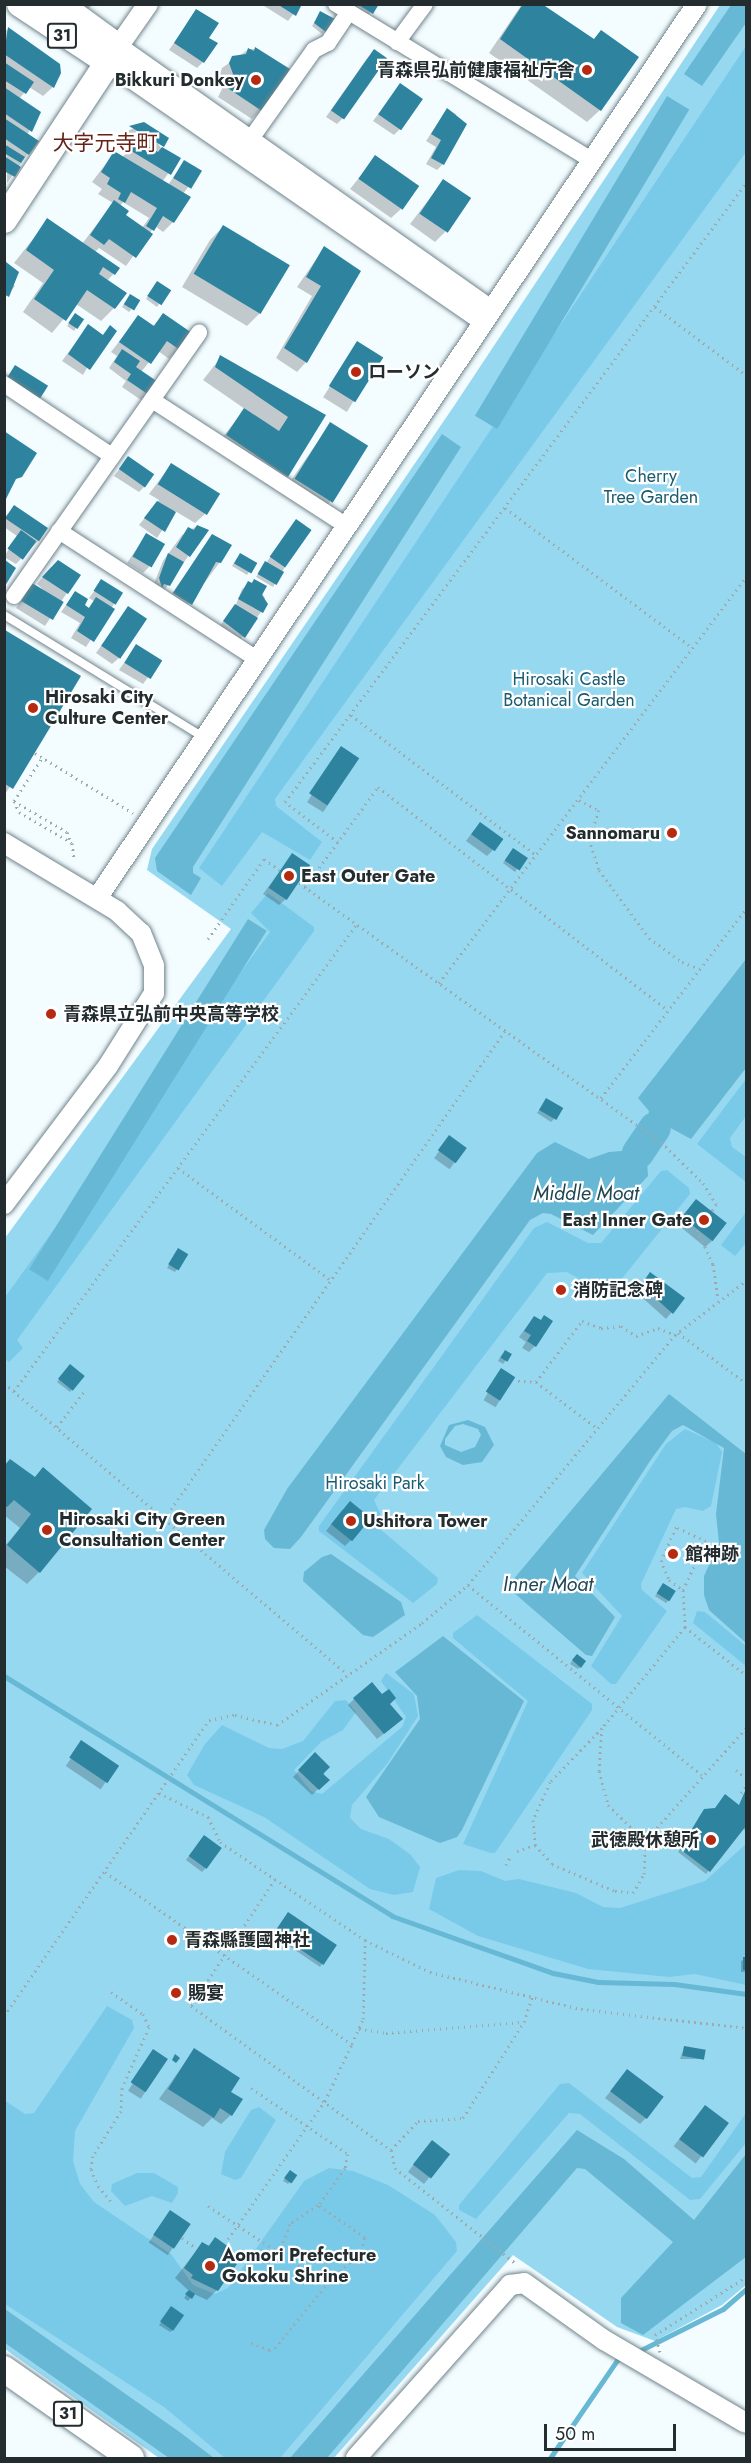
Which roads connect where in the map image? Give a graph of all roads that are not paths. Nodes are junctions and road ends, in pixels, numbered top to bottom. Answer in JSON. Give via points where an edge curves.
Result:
{"nodes":[{"id":1,"x":20,"y":4,"type":"edge"},
{"id":2,"x":59,"y":4,"type":"edge"},
{"id":3,"x":148,"y":4,"type":"edge"},
{"id":4,"x":425,"y":4,"type":"edge"},
{"id":5,"x":697,"y":4,"type":"edge"},
{"id":6,"x":342,"y":8,"type":"edge"},
{"id":7,"x":397,"y":42,"type":"junction"},
{"id":8,"x":113,"y":55,"type":"junction"},
{"id":9,"x":250,"y":140,"type":"junction"},
{"id":10,"x":592,"y":160,"type":"junction"},
{"id":11,"x":4,"y":220,"type":"edge"},
{"id":12,"x":487,"y":315,"type":"junction"},
{"id":13,"x":199,"y":333,"type":"dead end"},
{"id":14,"x":4,"y":384,"type":"edge"},
{"id":15,"x":152,"y":400,"type":"junction"},
{"id":16,"x":112,"y":456,"type":"junction"},
{"id":17,"x":345,"y":525,"type":"junction"},
{"id":18,"x":59,"y":531,"type":"junction"},
{"id":19,"x":14,"y":596,"type":"dead end"},
{"id":20,"x":4,"y":615,"type":"edge"},
{"id":21,"x":257,"y":659,"type":"junction"},
{"id":22,"x":205,"y":738,"type":"junction"},
{"id":23,"x":4,"y":843,"type":"edge"},
{"id":24,"x":98,"y":897,"type":"junction"},
{"id":25,"x":4,"y":1204,"type":"edge"},
{"id":26,"x":4,"y":2369,"type":"edge"},
{"id":27,"x":747,"y":2423,"type":"edge"},
{"id":28,"x":131,"y":2458,"type":"edge"},
{"id":29,"x":356,"y":2458,"type":"edge"}],
"edges":[{"from":1,"to":8,"type":"main road","number":"31"},
{"from":2,"to":8,"type":"main road","number":"31"},
{"from":3,"to":8,"type":"street"},
{"from":4,"to":7,"type":"street"},
{"from":5,"to":10,"type":"street"},
{"from":6,"to":7,"type":"street"},
{"from":6,"to":9,"type":"street","via":[[328,43],[314,50]]},
{"from":7,"to":10,"type":"street"},
{"from":8,"to":9,"type":"street"},
{"from":8,"to":11,"type":"main road"},
{"from":8,"to":12,"type":"street"},
{"from":9,"to":12,"type":"street"},
{"from":10,"to":12,"type":"street"},
{"from":12,"to":17,"type":"street"},
{"from":13,"to":15,"type":"street"},
{"from":14,"to":16,"type":"street"},
{"from":15,"to":16,"type":"street"},
{"from":15,"to":17,"type":"street"},
{"from":16,"to":18,"type":"street"},
{"from":17,"to":21,"type":"street"},
{"from":18,"to":19,"type":"street"},
{"from":18,"to":21,"type":"street"},
{"from":20,"to":22,"type":"lane"},
{"from":21,"to":22,"type":"street"},
{"from":22,"to":24,"type":"street"},
{"from":23,"to":24,"type":"street"},
{"from":24,"to":25,"type":"street","via":[[141,933],[154,966],[154,993],[108,1066]]},
{"from":26,"to":28,"type":"main road","number":"31"},
{"from":27,"to":29,"type":"street","via":[[655,2362],[604,2340],[524,2283],[510,2285]]}]}
